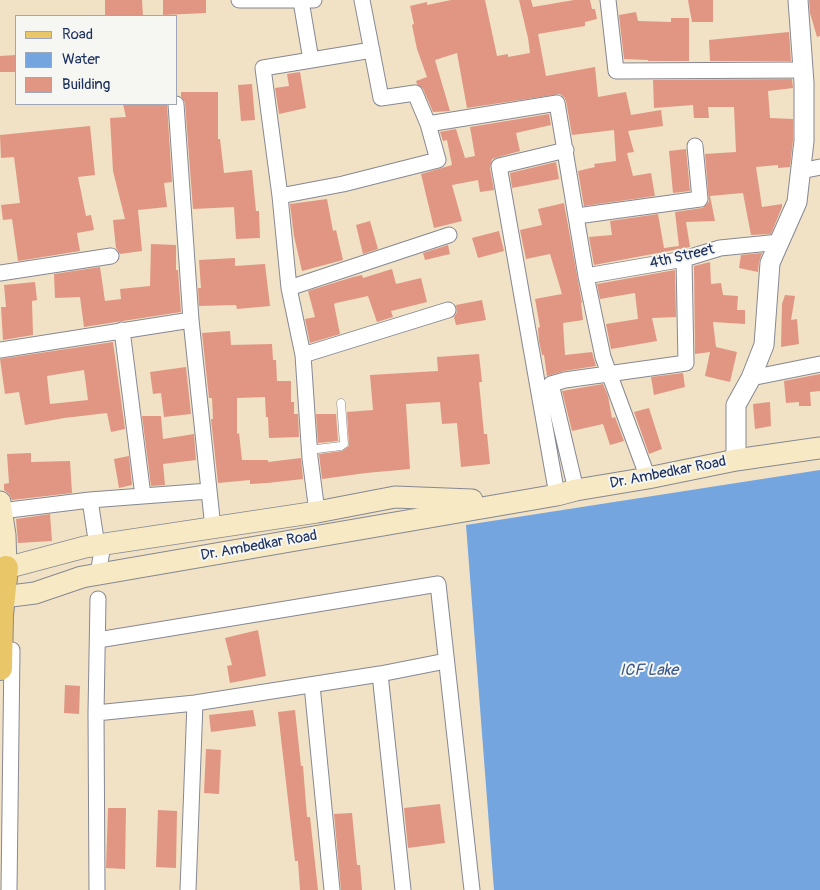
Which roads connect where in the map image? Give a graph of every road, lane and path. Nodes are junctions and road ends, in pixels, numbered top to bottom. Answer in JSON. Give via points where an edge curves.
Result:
{"nodes":[{"id":1,"x":239,"y":0,"type":"edge"},
{"id":2,"x":362,"y":0,"type":"edge"},
{"id":3,"x":608,"y":0,"type":"edge"},
{"id":4,"x":798,"y":0,"type":"edge"},
{"id":5,"x":308,"y":1,"type":"edge"},
{"id":6,"x":372,"y":50,"type":"junction"},
{"id":7,"x":311,"y":60,"type":"junction"},
{"id":8,"x":803,"y":70,"type":"junction"},
{"id":9,"x":176,"y":105,"type":"edge"},
{"id":10,"x":428,"y":124,"type":"junction"},
{"id":11,"x":695,"y":146,"type":"dead end"},
{"id":12,"x":566,"y":150,"type":"junction"},
{"id":13,"x":820,"y":167,"type":"edge"},
{"id":14,"x":801,"y":171,"type":"junction"},
{"id":15,"x":280,"y":196,"type":"junction"},
{"id":16,"x":577,"y":216,"type":"junction"},
{"id":17,"x":449,"y":235,"type":"dead end"},
{"id":18,"x":780,"y":242,"type":"junction"},
{"id":19,"x":111,"y":256,"type":"dead end"},
{"id":20,"x":684,"y":259,"type":"junction"},
{"id":21,"x":0,"y":274,"type":"edge"},
{"id":22,"x":586,"y":276,"type":"junction"},
{"id":23,"x":289,"y":288,"type":"junction"},
{"id":24,"x":448,"y":310,"type":"dead end"},
{"id":25,"x":191,"y":320,"type":"junction"},
{"id":26,"x":122,"y":330,"type":"junction"},
{"id":27,"x":0,"y":350,"type":"edge"},
{"id":28,"x":303,"y":355,"type":"junction"},
{"id":29,"x":820,"y":364,"type":"edge"},
{"id":30,"x":610,"y":373,"type":"junction"},
{"id":31,"x":751,"y":378,"type":"junction"},
{"id":32,"x":340,"y":403,"type":"dead end"},
{"id":33,"x":820,"y":448,"type":"edge"},
{"id":34,"x":309,"y":450,"type":"junction"},
{"id":35,"x":736,"y":460,"type":"junction"},
{"id":36,"x":648,"y":478,"type":"junction"},
{"id":37,"x":209,"y":491,"type":"junction"},
{"id":38,"x":567,"y":493,"type":"junction"},
{"id":39,"x":143,"y":496,"type":"junction"},
{"id":40,"x":90,"y":500,"type":"junction"},
{"id":41,"x":517,"y":501,"type":"junction"},
{"id":42,"x":1,"y":506,"type":"edge"},
{"id":43,"x":317,"y":512,"type":"junction"},
{"id":44,"x":213,"y":528,"type":"junction"},
{"id":45,"x":100,"y":546,"type":"junction"},
{"id":46,"x":3,"y":570,"type":"edge"},
{"id":47,"x":98,"y":574,"type":"junction"},
{"id":48,"x":98,"y":600,"type":"dead end"},
{"id":49,"x":5,"y":603,"type":"edge"},
{"id":50,"x":98,"y":640,"type":"junction"},
{"id":51,"x":446,"y":661,"type":"junction"},
{"id":52,"x":0,"y":668,"type":"edge"},
{"id":53,"x":380,"y":674,"type":"junction"},
{"id":54,"x":312,"y":685,"type":"junction"},
{"id":55,"x":195,"y":703,"type":"junction"},
{"id":56,"x":96,"y":713,"type":"junction"},
{"id":57,"x":9,"y":890,"type":"edge"},
{"id":58,"x":97,"y":890,"type":"edge"},
{"id":59,"x":188,"y":890,"type":"edge"},
{"id":60,"x":332,"y":890,"type":"edge"},
{"id":61,"x":403,"y":890,"type":"edge"},
{"id":62,"x":472,"y":890,"type":"edge"}],
"edges":[{"from":1,"to":5,"type":"street"},
{"from":2,"to":6,"type":"street"},
{"from":3,"to":8,"type":"street","via":[[616,71]]},
{"from":4,"to":8,"type":"street"},
{"from":5,"to":7,"type":"street"},
{"from":6,"to":7,"type":"street"},
{"from":6,"to":10,"type":"street","via":[[381,98],[415,93]]},
{"from":7,"to":15,"type":"street","via":[[263,68]]},
{"from":8,"to":14,"type":"street"},
{"from":9,"to":25,"type":"street"},
{"from":10,"to":12,"type":"street","via":[[557,103]]},
{"from":10,"to":15,"type":"street","via":[[438,160]]},
{"from":11,"to":16,"type":"street","via":[[700,199]]},
{"from":12,"to":16,"type":"street"},
{"from":12,"to":38,"type":"street","via":[[499,166]]},
{"from":13,"to":14,"type":"street"},
{"from":14,"to":18,"type":"street","via":[[797,202]]},
{"from":15,"to":23,"type":"street"},
{"from":16,"to":22,"type":"street"},
{"from":17,"to":23,"type":"street"},
{"from":18,"to":20,"type":"street","name":"4th Street","via":[[720,248]]},
{"from":18,"to":31,"type":"street","via":[[770,262],[764,345]]},
{"from":19,"to":21,"type":"street"},
{"from":20,"to":22,"type":"street","name":"4th Street"},
{"from":20,"to":30,"type":"street","via":[[686,363]]},
{"from":22,"to":30,"type":"street","via":[[603,357]]},
{"from":23,"to":28,"type":"street"},
{"from":24,"to":28,"type":"street"},
{"from":25,"to":26,"type":"street"},
{"from":25,"to":37,"type":"street"},
{"from":26,"to":27,"type":"street"},
{"from":26,"to":39,"type":"street"},
{"from":28,"to":34,"type":"street"},
{"from":29,"to":31,"type":"street"},
{"from":30,"to":36,"type":"street"},
{"from":30,"to":38,"type":"street","via":[[551,384]]},
{"from":31,"to":35,"type":"street","via":[[736,405]]},
{"from":32,"to":34,"type":"lane","via":[[344,444]]},
{"from":33,"to":35,"type":"main road","name":"Dr. Ambedkar Road"},
{"from":34,"to":43,"type":"street"},
{"from":35,"to":36,"type":"main road","name":"Dr. Ambedkar Road"},
{"from":36,"to":38,"type":"main road","name":"Dr. Ambedkar Road"},
{"from":37,"to":39,"type":"street"},
{"from":37,"to":44,"type":"street"},
{"from":38,"to":41,"type":"main road","name":"Dr. Ambedkar Road"},
{"from":39,"to":40,"type":"street"},
{"from":40,"to":42,"type":"street"},
{"from":40,"to":45,"type":"street"},
{"from":41,"to":43,"type":"main road","name":"Dr. Ambedkar Road","via":[[394,497]]},
{"from":41,"to":47,"type":"main road","name":"Dr. Ambedkar Road"},
{"from":42,"to":46,"type":"main road","via":[[5,534]]},
{"from":43,"to":44,"type":"main road","name":"Dr. Ambedkar Road"},
{"from":44,"to":45,"type":"main road","name":"Dr. Ambedkar Road"},
{"from":45,"to":46,"type":"main road","name":"Dr. Ambedkar Road","via":[[31,560]]},
{"from":45,"to":47,"type":"street"},
{"from":46,"to":49,"type":"main road"},
{"from":47,"to":49,"type":"main road","name":"Dr. Ambedkar Road"},
{"from":48,"to":50,"type":"street"},
{"from":49,"to":52,"type":"main road"},
{"from":49,"to":57,"type":"street"},
{"from":50,"to":51,"type":"street","via":[[438,584]]},
{"from":50,"to":56,"type":"street"},
{"from":51,"to":53,"type":"street"},
{"from":51,"to":62,"type":"street"},
{"from":53,"to":54,"type":"street"},
{"from":53,"to":61,"type":"street"},
{"from":54,"to":55,"type":"street"},
{"from":54,"to":60,"type":"street"},
{"from":55,"to":56,"type":"street"},
{"from":55,"to":59,"type":"street"},
{"from":56,"to":58,"type":"street"}]}
